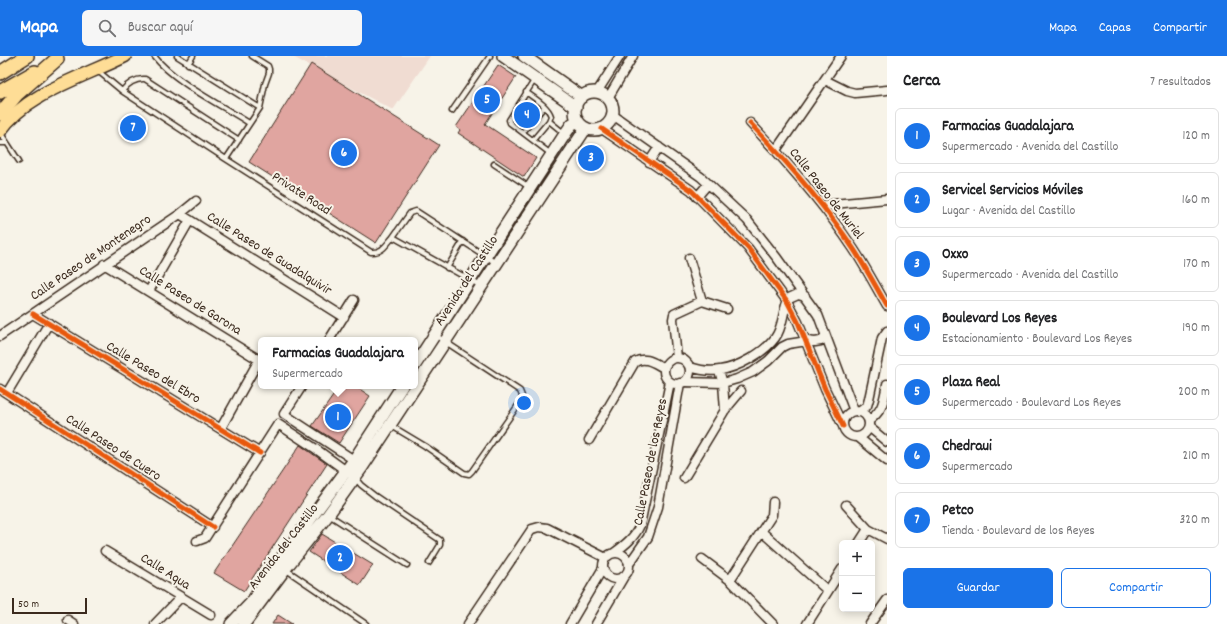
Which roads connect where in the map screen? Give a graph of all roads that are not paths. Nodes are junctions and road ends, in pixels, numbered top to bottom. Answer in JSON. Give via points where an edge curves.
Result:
{"nodes":[{"id":1,"x":26,"y":56,"type":"edge"},
{"id":2,"x":125,"y":56,"type":"edge"},
{"id":3,"x":154,"y":56,"type":"edge"},
{"id":4,"x":177,"y":56,"type":"edge"},
{"id":5,"x":193,"y":56,"type":"edge"},
{"id":6,"x":252,"y":56,"type":"edge"},
{"id":7,"x":490,"y":56,"type":"edge"},
{"id":8,"x":504,"y":56,"type":"edge"},
{"id":9,"x":524,"y":56,"type":"edge"},
{"id":10,"x":620,"y":56,"type":"edge"},
{"id":11,"x":633,"y":56,"type":"edge"},
{"id":12,"x":841,"y":56,"type":"edge"},
{"id":13,"x":60,"y":58,"type":"edge"},
{"id":14,"x":188,"y":64,"type":"junction"},
{"id":15,"x":96,"y":70,"type":"junction"},
{"id":16,"x":0,"y":73,"type":"edge"},
{"id":17,"x":535,"y":79,"type":"junction"},
{"id":18,"x":825,"y":80,"type":"junction"},
{"id":19,"x":887,"y":90,"type":"edge"},
{"id":20,"x":122,"y":91,"type":"junction"},
{"id":21,"x":0,"y":92,"type":"edge"},
{"id":22,"x":526,"y":92,"type":"junction"},
{"id":23,"x":597,"y":92,"type":"junction"},
{"id":24,"x":582,"y":97,"type":"junction"},
{"id":25,"x":608,"y":98,"type":"junction"},
{"id":26,"x":544,"y":106,"type":"junction"},
{"id":27,"x":576,"y":107,"type":"junction"},
{"id":28,"x":260,"y":108,"type":"junction"},
{"id":29,"x":452,"y":111,"type":"dead end"},
{"id":30,"x":0,"y":114,"type":"edge"},
{"id":31,"x":613,"y":115,"type":"junction"},
{"id":32,"x":549,"y":121,"type":"junction"},
{"id":33,"x":249,"y":123,"type":"junction"},
{"id":34,"x":750,"y":123,"type":"dead end"},
{"id":35,"x":582,"y":124,"type":"junction"},
{"id":36,"x":602,"y":128,"type":"junction"},
{"id":37,"x":0,"y":132,"type":"edge"},
{"id":38,"x":523,"y":132,"type":"junction"},
{"id":39,"x":565,"y":134,"type":"junction"},
{"id":40,"x":239,"y":140,"type":"junction"},
{"id":41,"x":533,"y":140,"type":"junction"},
{"id":42,"x":0,"y":143,"type":"edge"},
{"id":43,"x":7,"y":143,"type":"junction"},
{"id":44,"x":659,"y":147,"type":"junction"},
{"id":45,"x":776,"y":150,"type":"junction"},
{"id":46,"x":552,"y":155,"type":"junction"},
{"id":47,"x":226,"y":159,"type":"junction"},
{"id":48,"x":19,"y":161,"type":"dead end"},
{"id":49,"x":649,"y":162,"type":"junction"},
{"id":50,"x":494,"y":164,"type":"dead end"},
{"id":51,"x":708,"y":184,"type":"junction"},
{"id":52,"x":530,"y":188,"type":"junction"},
{"id":53,"x":697,"y":196,"type":"junction"},
{"id":54,"x":887,"y":199,"type":"edge"},
{"id":55,"x":196,"y":201,"type":"dead end"},
{"id":56,"x":822,"y":205,"type":"junction"},
{"id":57,"x":180,"y":214,"type":"junction"},
{"id":58,"x":190,"y":220,"type":"junction"},
{"id":59,"x":392,"y":237,"type":"junction"},
{"id":60,"x":463,"y":241,"type":"junction"},
{"id":61,"x":486,"y":256,"type":"junction"},
{"id":62,"x":689,"y":258,"type":"dead end"},
{"id":63,"x":496,"y":263,"type":"junction"},
{"id":64,"x":104,"y":264,"type":"junction"},
{"id":65,"x":447,"y":268,"type":"junction"},
{"id":66,"x":470,"y":280,"type":"junction"},
{"id":67,"x":481,"y":286,"type":"junction"},
{"id":68,"x":149,"y":291,"type":"junction"},
{"id":69,"x":805,"y":296,"type":"junction"},
{"id":70,"x":354,"y":300,"type":"dead end"},
{"id":71,"x":702,"y":301,"type":"junction"},
{"id":72,"x":787,"y":301,"type":"junction"},
{"id":73,"x":887,"y":306,"type":"edge"},
{"id":74,"x":727,"y":310,"type":"dead end"},
{"id":75,"x":33,"y":314,"type":"junction"},
{"id":76,"x":344,"y":317,"type":"junction"},
{"id":77,"x":49,"y":323,"type":"junction"},
{"id":78,"x":887,"y":331,"type":"edge"},
{"id":79,"x":435,"y":334,"type":"junction"},
{"id":80,"x":0,"y":336,"type":"edge"},
{"id":81,"x":825,"y":336,"type":"junction"},
{"id":82,"x":331,"y":337,"type":"edge"},
{"id":83,"x":445,"y":341,"type":"junction"},
{"id":84,"x":807,"y":341,"type":"junction"},
{"id":85,"x":677,"y":358,"type":"junction"},
{"id":86,"x":258,"y":359,"type":"edge"},
{"id":87,"x":418,"y":360,"type":"edge"},
{"id":88,"x":258,"y":363,"type":"edge"},
{"id":89,"x":690,"y":367,"type":"junction"},
{"id":90,"x":664,"y":368,"type":"junction"},
{"id":91,"x":719,"y":370,"type":"junction"},
{"id":92,"x":418,"y":382,"type":"edge"},
{"id":93,"x":670,"y":382,"type":"junction"},
{"id":94,"x":682,"y":382,"type":"junction"},
{"id":95,"x":723,"y":383,"type":"junction"},
{"id":96,"x":887,"y":384,"type":"edge"},
{"id":97,"x":300,"y":389,"type":"edge"},
{"id":98,"x":400,"y":389,"type":"edge"},
{"id":99,"x":414,"y":389,"type":"edge"},
{"id":100,"x":4,"y":391,"type":"edge"},
{"id":101,"x":741,"y":391,"type":"dead end"},
{"id":102,"x":725,"y":410,"type":"junction"},
{"id":103,"x":857,"y":411,"type":"junction"},
{"id":104,"x":380,"y":419,"type":"junction"},
{"id":105,"x":299,"y":424,"type":"junction"},
{"id":106,"x":869,"y":424,"type":"junction"},
{"id":107,"x":390,"y":425,"type":"junction"},
{"id":108,"x":843,"y":426,"type":"junction"},
{"id":109,"x":221,"y":428,"type":"junction"},
{"id":110,"x":293,"y":434,"type":"junction"},
{"id":111,"x":858,"y":437,"type":"junction"},
{"id":112,"x":589,"y":440,"type":"dead end"},
{"id":113,"x":887,"y":442,"type":"edge"},
{"id":114,"x":260,"y":453,"type":"junction"},
{"id":115,"x":887,"y":461,"type":"edge"},
{"id":116,"x":358,"y":463,"type":"junction"},
{"id":117,"x":350,"y":474,"type":"junction"},
{"id":118,"x":684,"y":478,"type":"dead end"},
{"id":119,"x":773,"y":502,"type":"dead end"},
{"id":120,"x":846,"y":505,"type":"dead end"},
{"id":121,"x":328,"y":515,"type":"junction"},
{"id":122,"x":213,"y":527,"type":"junction"},
{"id":123,"x":868,"y":529,"type":"junction"},
{"id":124,"x":762,"y":532,"type":"junction"},
{"id":125,"x":887,"y":539,"type":"edge"},
{"id":126,"x":860,"y":540,"type":"edge"},
{"id":127,"x":197,"y":541,"type":"dead end"},
{"id":128,"x":105,"y":551,"type":"dead end"},
{"id":129,"x":614,"y":553,"type":"junction"},
{"id":130,"x":606,"y":558,"type":"junction"},
{"id":131,"x":702,"y":559,"type":"dead end"},
{"id":132,"x":429,"y":562,"type":"dead end"},
{"id":133,"x":629,"y":564,"type":"junction"},
{"id":134,"x":407,"y":565,"type":"dead end"},
{"id":135,"x":281,"y":566,"type":"junction"},
{"id":136,"x":603,"y":568,"type":"junction"},
{"id":137,"x":839,"y":574,"type":"edge"},
{"id":138,"x":623,"y":578,"type":"junction"},
{"id":139,"x":730,"y":580,"type":"junction"},
{"id":140,"x":828,"y":591,"type":"junction"},
{"id":141,"x":181,"y":597,"type":"junction"},
{"id":142,"x":887,"y":600,"type":"edge"},
{"id":143,"x":211,"y":615,"type":"dead end"},
{"id":144,"x":474,"y":615,"type":"junction"},
{"id":145,"x":155,"y":624,"type":"edge"},
{"id":146,"x":230,"y":624,"type":"edge"},
{"id":147,"x":244,"y":624,"type":"edge"},
{"id":148,"x":366,"y":624,"type":"edge"},
{"id":149,"x":468,"y":624,"type":"edge"},
{"id":150,"x":478,"y":624,"type":"edge"},
{"id":151,"x":570,"y":624,"type":"edge"},
{"id":152,"x":596,"y":624,"type":"edge"},
{"id":153,"x":774,"y":624,"type":"edge"},
{"id":154,"x":807,"y":624,"type":"edge"},
{"id":155,"x":870,"y":624,"type":"edge"}],
"edges":[{"from":1,"to":16,"type":"highway"},
{"from":2,"to":15,"type":"main road"},
{"from":3,"to":33,"type":"lane","via":[[174,75]]},
{"from":4,"to":14,"type":"lane"},
{"from":5,"to":14,"type":"lane"},
{"from":6,"to":28,"type":"lane","via":[[270,69]]},
{"from":7,"to":29,"type":"lane"},
{"from":8,"to":17,"type":"main road"},
{"from":9,"to":24,"type":"main road"},
{"from":10,"to":23,"type":"street"},
{"from":11,"to":25,"type":"street"},
{"from":12,"to":18,"type":"street"},
{"from":13,"to":21,"type":"highway"},
{"from":13,"to":30,"type":"highway","via":[[17,94]]},
{"from":14,"to":28,"type":"lane"},
{"from":15,"to":20,"type":"lane","name":"Private Road"},
{"from":15,"to":37,"type":"main road","via":[[45,93],[15,115]]},
{"from":17,"to":22,"type":"lane"},
{"from":17,"to":27,"type":"main road"},
{"from":18,"to":19,"type":"street","via":[[855,93]]},
{"from":18,"to":45,"type":"street"},
{"from":20,"to":40,"type":"lane","via":[[137,79],[145,79]]},
{"from":20,"to":47,"type":"lane","name":"Private Road"},
{"from":22,"to":26,"type":"lane"},
{"from":22,"to":38,"type":"lane","via":[[509,120]]},
{"from":23,"to":24,"type":"main road"},
{"from":23,"to":25,"type":"main road"},
{"from":24,"to":27,"type":"main road"},
{"from":25,"to":31,"type":"main road"},
{"from":26,"to":32,"type":"lane","via":[[550,112]]},
{"from":26,"to":38,"type":"lane"},
{"from":27,"to":35,"type":"main road","via":[[576,116]]},
{"from":28,"to":33,"type":"lane"},
{"from":31,"to":36,"type":"main road","via":[[610,122]]},
{"from":31,"to":44,"type":"street"},
{"from":32,"to":39,"type":"lane"},
{"from":32,"to":41,"type":"lane"},
{"from":33,"to":40,"type":"lane"},
{"from":34,"to":45,"type":"street","name":"Calle Paseo de Muriel"},
{"from":35,"to":36,"type":"main road","via":[[596,130]]},
{"from":35,"to":39,"type":"main road","name":"Avenida del Castillo","via":[[572,124]]},
{"from":35,"to":63,"type":"main road","name":"Avenida del Castillo"},
{"from":36,"to":49,"type":"street"},
{"from":37,"to":43,"type":"lane"},
{"from":38,"to":41,"type":"lane"},
{"from":39,"to":46,"type":"main road","name":"Avenida del Castillo"},
{"from":40,"to":47,"type":"lane"},
{"from":41,"to":46,"type":"lane"},
{"from":42,"to":43,"type":"lane"},
{"from":43,"to":48,"type":"lane"},
{"from":44,"to":49,"type":"street"},
{"from":44,"to":51,"type":"street"},
{"from":45,"to":56,"type":"street","name":"Calle Paseo de Muriel"},
{"from":46,"to":52,"type":"main road","name":"Avenida del Castillo"},
{"from":47,"to":59,"type":"lane","name":"Private Road","via":[[371,252],[381,251]]},
{"from":49,"to":53,"type":"street"},
{"from":50,"to":52,"type":"lane"},
{"from":51,"to":53,"type":"street"},
{"from":51,"to":69,"type":"street","via":[[746,220]]},
{"from":52,"to":61,"type":"main road","name":"Avenida del Castillo"},
{"from":53,"to":72,"type":"street","via":[[748,248]]},
{"from":54,"to":56,"type":"street"},
{"from":55,"to":57,"type":"street","name":"Calle Paseo de Montenegro"},
{"from":56,"to":73,"type":"street","name":"Calle Paseo de Muriel","via":[[854,249]]},
{"from":57,"to":58,"type":"street","name":"Calle Paseo de Guadalquivir"},
{"from":57,"to":64,"type":"street","name":"Calle Paseo de Montenegro"},
{"from":58,"to":68,"type":"street"},
{"from":58,"to":76,"type":"street","name":"Calle Paseo de Guadalquivir"},
{"from":59,"to":60,"type":"lane","name":"Private Road","via":[[410,213],[416,211]]},
{"from":59,"to":65,"type":"lane"},
{"from":60,"to":61,"type":"lane"},
{"from":60,"to":65,"type":"lane"},
{"from":61,"to":63,"type":"lane"},
{"from":61,"to":66,"type":"main road","name":"Avenida del Castillo"},
{"from":62,"to":71,"type":"street"},
{"from":63,"to":67,"type":"main road","name":"Avenida del Castillo"},
{"from":64,"to":68,"type":"street","name":"Calle Paseo de Garona"},
{"from":64,"to":75,"type":"street","name":"Calle Paseo de Montenegro"},
{"from":65,"to":66,"type":"lane"},
{"from":66,"to":67,"type":"lane"},
{"from":66,"to":79,"type":"main road","name":"Avenida del Castillo"},
{"from":67,"to":83,"type":"main road","name":"Avenida del Castillo"},
{"from":68,"to":86,"type":"street","name":"Calle Paseo de Garona"},
{"from":69,"to":72,"type":"street","via":[[798,294]]},
{"from":69,"to":81,"type":"street","via":[[818,315]]},
{"from":70,"to":76,"type":"street"},
{"from":71,"to":74,"type":"street"},
{"from":71,"to":85,"type":"street","via":[[674,314]]},
{"from":72,"to":84,"type":"street"},
{"from":72,"to":91,"type":"street","via":[[782,324],[768,346],[752,357]]},
{"from":75,"to":77,"type":"street","name":"Calle Paseo del Ebro"},
{"from":75,"to":80,"type":"street","name":"Calle Paseo de Montenegro"},
{"from":76,"to":82,"type":"street"},
{"from":77,"to":100,"type":"street"},
{"from":77,"to":109,"type":"street","name":"Calle Paseo del Ebro"},
{"from":78,"to":103,"type":"street","via":[[882,338],[867,406]]},
{"from":79,"to":83,"type":"lane"},
{"from":79,"to":87,"type":"main road","name":"Avenida del Castillo"},
{"from":81,"to":84,"type":"street","via":[[821,341]]},
{"from":81,"to":103,"type":"street"},
{"from":83,"to":92,"type":"main road","name":"Avenida del Castillo"},
{"from":83,"to":107,"type":"lane","via":[[520,391],[521,401],[469,474]]},
{"from":84,"to":95,"type":"street","via":[[782,347],[753,372]]},
{"from":84,"to":108,"type":"street"},
{"from":85,"to":89,"type":"street","via":[[685,360]]},
{"from":85,"to":90,"type":"street","via":[[669,360]]},
{"from":88,"to":109,"type":"street"},
{"from":89,"to":91,"type":"street","via":[[698,370]]},
{"from":89,"to":94,"type":"street","via":[[689,375]]},
{"from":90,"to":93,"type":"street","via":[[664,376]]},
{"from":90,"to":112,"type":"street","via":[[645,359],[635,362]]},
{"from":91,"to":95,"type":"street"},
{"from":93,"to":94,"type":"street"},
{"from":93,"to":129,"type":"street","name":"Calle Paseo de los Reyes","via":[[640,525],[624,546]]},
{"from":94,"to":95,"type":"street"},
{"from":94,"to":133,"type":"street","name":"Calle Paseo de los Reyes","via":[[658,508],[648,537]]},
{"from":95,"to":102,"type":"street"},
{"from":96,"to":106,"type":"street","via":[[883,406]]},
{"from":97,"to":105,"type":"street","via":[[284,414]]},
{"from":98,"to":104,"type":"main road","name":"Avenida del Castillo"},
{"from":99,"to":107,"type":"main road","name":"Avenida del Castillo"},
{"from":100,"to":122,"type":"street","name":"Calle Paseo de Cuero"},
{"from":101,"to":102,"type":"street"},
{"from":102,"to":118,"type":"street"},
{"from":103,"to":106,"type":"street","via":[[864,413]]},
{"from":103,"to":108,"type":"street","via":[[846,416]]},
{"from":104,"to":107,"type":"lane"},
{"from":104,"to":116,"type":"main road","name":"Avenida del Castillo"},
{"from":105,"to":110,"type":"street"},
{"from":105,"to":116,"type":"street"},
{"from":106,"to":111,"type":"street","via":[[867,432]]},
{"from":106,"to":113,"type":"street"},
{"from":107,"to":116,"type":"main road","name":"Avenida del Castillo"},
{"from":108,"to":111,"type":"street","via":[[848,435]]},
{"from":109,"to":114,"type":"street","name":"Calle Paseo del Ebro"},
{"from":110,"to":114,"type":"street","via":[[278,424]]},
{"from":110,"to":117,"type":"street"},
{"from":111,"to":115,"type":"street"},
{"from":114,"to":122,"type":"street"},
{"from":116,"to":117,"type":"main road","name":"Avenida del Castillo"},
{"from":117,"to":121,"type":"main road","name":"Avenida del Castillo"},
{"from":117,"to":132,"type":"lane","via":[[375,496],[440,540],[440,545]]},
{"from":117,"to":135,"type":"main road","name":"Avenida del Castillo"},
{"from":119,"to":124,"type":"street","via":[[772,515]]},
{"from":120,"to":123,"type":"street"},
{"from":121,"to":134,"type":"lane"},
{"from":121,"to":135,"type":"main road","name":"Avenida del Castillo"},
{"from":122,"to":127,"type":"street","via":[[205,538]]},
{"from":123,"to":125,"type":"street"},
{"from":123,"to":126,"type":"street"},
{"from":124,"to":139,"type":"street"},
{"from":124,"to":140,"type":"street"},
{"from":128,"to":141,"type":"street","name":"Calle Aqua"},
{"from":129,"to":130,"type":"street"},
{"from":129,"to":133,"type":"street","via":[[624,556]]},
{"from":130,"to":136,"type":"street"},
{"from":130,"to":144,"type":"street","via":[[547,528],[532,529]]},
{"from":131,"to":139,"type":"street"},
{"from":133,"to":138,"type":"street","via":[[629,570]]},
{"from":135,"to":146,"type":"main road","name":"Avenida del Castillo"},
{"from":135,"to":147,"type":"main road","name":"Avenida del Castillo"},
{"from":135,"to":148,"type":"lane"},
{"from":136,"to":138,"type":"street","via":[[608,577]]},
{"from":136,"to":151,"type":"street"},
{"from":137,"to":140,"type":"street"},
{"from":138,"to":152,"type":"street"},
{"from":139,"to":153,"type":"street"},
{"from":140,"to":154,"type":"street"},
{"from":141,"to":143,"type":"street","name":"Calle Aqua"},
{"from":141,"to":145,"type":"street"},
{"from":142,"to":155,"type":"street"},
{"from":144,"to":149,"type":"street"},
{"from":144,"to":150,"type":"street"}]}
